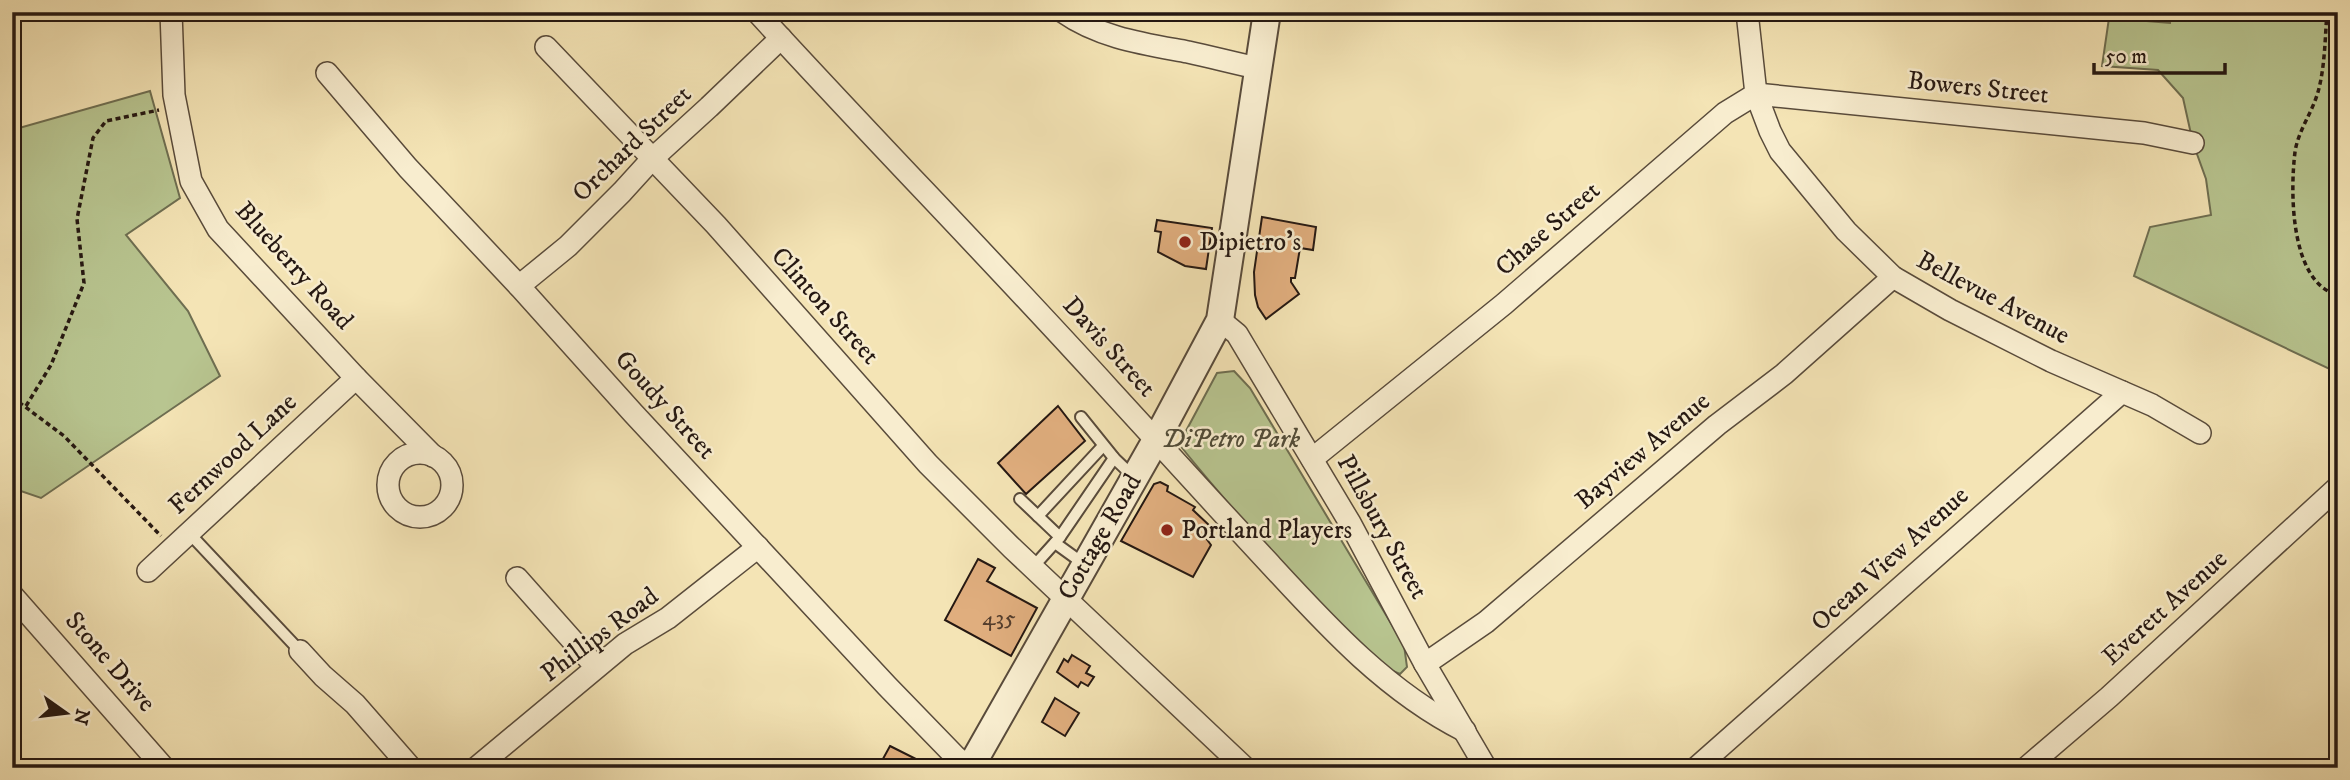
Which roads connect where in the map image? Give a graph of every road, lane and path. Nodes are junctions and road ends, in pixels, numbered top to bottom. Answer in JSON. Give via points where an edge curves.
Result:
{"nodes":[{"id":1,"x":171,"y":12,"type":"edge"},
{"id":2,"x":757,"y":12,"type":"edge"},
{"id":3,"x":1063,"y":12,"type":"edge"},
{"id":4,"x":1267,"y":12,"type":"edge"},
{"id":5,"x":1747,"y":12,"type":"edge"},
{"id":6,"x":2327,"y":12,"type":"edge"},
{"id":7,"x":780,"y":38,"type":"junction"},
{"id":8,"x":546,"y":47,"type":"dead end"},
{"id":9,"x":1257,"y":68,"type":"junction"},
{"id":10,"x":327,"y":74,"type":"dead end"},
{"id":11,"x":1756,"y":94,"type":"junction"},
{"id":12,"x":176,"y":106,"type":"junction"},
{"id":13,"x":2193,"y":143,"type":"dead end"},
{"id":14,"x":652,"y":159,"type":"junction"},
{"id":15,"x":1893,"y":277,"type":"junction"},
{"id":16,"x":519,"y":286,"type":"junction"},
{"id":17,"x":2338,"y":295,"type":"edge"},
{"id":18,"x":1220,"y":320,"type":"junction"},
{"id":19,"x":356,"y":377,"type":"junction"},
{"id":20,"x":2122,"y":392,"type":"junction"},
{"id":21,"x":12,"y":397,"type":"edge"},
{"id":22,"x":26,"y":406,"type":"junction"},
{"id":23,"x":393,"y":415,"type":"junction"},
{"id":24,"x":1081,"y":417,"type":"dead end"},
{"id":25,"x":2200,"y":433,"type":"dead end"},
{"id":26,"x":1156,"y":440,"type":"junction"},
{"id":27,"x":1103,"y":446,"type":"junction"},
{"id":28,"x":433,"y":456,"type":"junction"},
{"id":29,"x":1114,"y":458,"type":"junction"},
{"id":30,"x":1312,"y":459,"type":"junction"},
{"id":31,"x":395,"y":465,"type":"junction"},
{"id":32,"x":1134,"y":477,"type":"junction"},
{"id":33,"x":2338,"y":487,"type":"edge"},
{"id":34,"x":1020,"y":499,"type":"dead end"},
{"id":35,"x":1038,"y":516,"type":"junction"},
{"id":36,"x":189,"y":533,"type":"junction"},
{"id":37,"x":1057,"y":540,"type":"junction"},
{"id":38,"x":758,"y":547,"type":"junction"},
{"id":39,"x":173,"y":548,"type":"junction"},
{"id":40,"x":1085,"y":564,"type":"junction"},
{"id":41,"x":1033,"y":567,"type":"junction"},
{"id":42,"x":148,"y":570,"type":"dead end"},
{"id":43,"x":517,"y":578,"type":"dead end"},
{"id":44,"x":12,"y":594,"type":"edge"},
{"id":45,"x":1066,"y":598,"type":"junction"},
{"id":46,"x":300,"y":651,"type":"joint"},
{"id":47,"x":1425,"y":664,"type":"junction"},
{"id":48,"x":596,"y":667,"type":"junction"},
{"id":49,"x":1465,"y":731,"type":"junction"},
{"id":50,"x":976,"y":765,"type":"edge"},
{"id":51,"x":164,"y":768,"type":"edge"},
{"id":52,"x":411,"y":768,"type":"edge"},
{"id":53,"x":476,"y":768,"type":"edge"},
{"id":54,"x":1245,"y":768,"type":"edge"},
{"id":55,"x":1486,"y":768,"type":"edge"},
{"id":56,"x":1696,"y":768,"type":"edge"},
{"id":57,"x":2026,"y":768,"type":"edge"}],
"edges":[{"from":1,"to":12,"type":"street","name":"Blueberry Road"},
{"from":2,"to":7,"type":"street","name":"Davis Street"},
{"from":3,"to":9,"type":"street","via":[[1106,34],[1147,46]]},
{"from":4,"to":9,"type":"street","name":"Cottage Road"},
{"from":5,"to":11,"type":"street"},
{"from":6,"to":17,"type":"path","via":[[2318,93],[2295,151],[2295,234],[2308,269],[2326,292]]},
{"from":7,"to":14,"type":"street","name":"Orchard Street"},
{"from":7,"to":26,"type":"street","name":"Davis Street"},
{"from":8,"to":14,"type":"street","name":"Clinton Street"},
{"from":9,"to":18,"type":"street","name":"Cottage Road"},
{"from":10,"to":16,"type":"street","name":"Goudy Street"},
{"from":11,"to":13,"type":"street","name":"Bowers Street","via":[[2144,133]]},
{"from":11,"to":15,"type":"street","name":"Bellevue Avenue","via":[[1780,151],[1846,231]]},
{"from":11,"to":30,"type":"street","name":"Chase Street","via":[[1725,113],[1504,304]]},
{"from":12,"to":19,"type":"street","name":"Blueberry Road","via":[[191,181],[218,229]]},
{"from":12,"to":22,"type":"path","via":[[106,121],[93,138],[78,219],[84,283],[51,365]]},
{"from":14,"to":16,"type":"street","name":"Orchard Street","via":[[568,247]]},
{"from":14,"to":41,"type":"street","name":"Clinton Street","via":[[928,464]]},
{"from":15,"to":20,"type":"street","name":"Bellevue Avenue","via":[[2051,361]]},
{"from":15,"to":47,"type":"street","name":"Bayview Avenue","via":[[1784,374],[1717,425],[1486,622]]},
{"from":16,"to":38,"type":"street","name":"Goudy Street"},
{"from":18,"to":26,"type":"street","name":"Cottage Road"},
{"from":18,"to":30,"type":"street","name":"Pillsbury Street","via":[[1237,334]]},
{"from":19,"to":23,"type":"street","name":"Blueberry Road"},
{"from":19,"to":36,"type":"street","name":"Fernwood Lane"},
{"from":20,"to":25,"type":"street","name":"Bellevue Avenue"},
{"from":20,"to":56,"type":"street","name":"Ocean View Avenue"},
{"from":21,"to":22,"type":"path"},
{"from":22,"to":39,"type":"path","via":[[64,436]]},
{"from":23,"to":28,"type":"street","name":"Blueberry Road"},
{"from":23,"to":31,"type":"street","name":"Blueberry Road","via":[[398,434]]},
{"from":24,"to":27,"type":"lane"},
{"from":26,"to":32,"type":"street","name":"Cottage Road"},
{"from":26,"to":49,"type":"street","name":"Davis Street","via":[[1337,637],[1397,687]]},
{"from":27,"to":29,"type":"lane"},
{"from":27,"to":35,"type":"lane"},
{"from":28,"to":31,"type":"street","via":[[413,454]]},
{"from":28,"to":31,"type":"street","name":"Blueberry Road","via":[[448,470],[451,491],[442,508],[424,517],[403,513],[395,506],[387,486]]},
{"from":29,"to":32,"type":"lane"},
{"from":29,"to":37,"type":"lane"},
{"from":30,"to":47,"type":"street","name":"Pillsbury Street"},
{"from":32,"to":40,"type":"street","name":"Cottage Road"},
{"from":33,"to":57,"type":"street","name":"Everett Avenue"},
{"from":34,"to":35,"type":"lane"},
{"from":35,"to":37,"type":"lane"},
{"from":36,"to":39,"type":"street","name":"Fernwood Lane"},
{"from":36,"to":46,"type":"lane"},
{"from":37,"to":40,"type":"lane"},
{"from":37,"to":41,"type":"lane"},
{"from":38,"to":48,"type":"street","name":"Phillips Road"},
{"from":38,"to":50,"type":"street","name":"Goudy Street","via":[[956,757]]},
{"from":39,"to":42,"type":"street","name":"Fernwood Lane"},
{"from":40,"to":45,"type":"street","name":"Cottage Road"},
{"from":41,"to":45,"type":"street","name":"Clinton Street"},
{"from":43,"to":48,"type":"street"},
{"from":44,"to":51,"type":"street","name":"Stone Drive"},
{"from":45,"to":50,"type":"street","name":"Cottage Road"},
{"from":45,"to":54,"type":"street","name":"Clinton Street"},
{"from":46,"to":52,"type":"street"},
{"from":47,"to":49,"type":"street","name":"Pillsbury Street"},
{"from":48,"to":53,"type":"street","name":"Phillips Road"},
{"from":49,"to":55,"type":"street","name":"Pillsbury Street"}]}
